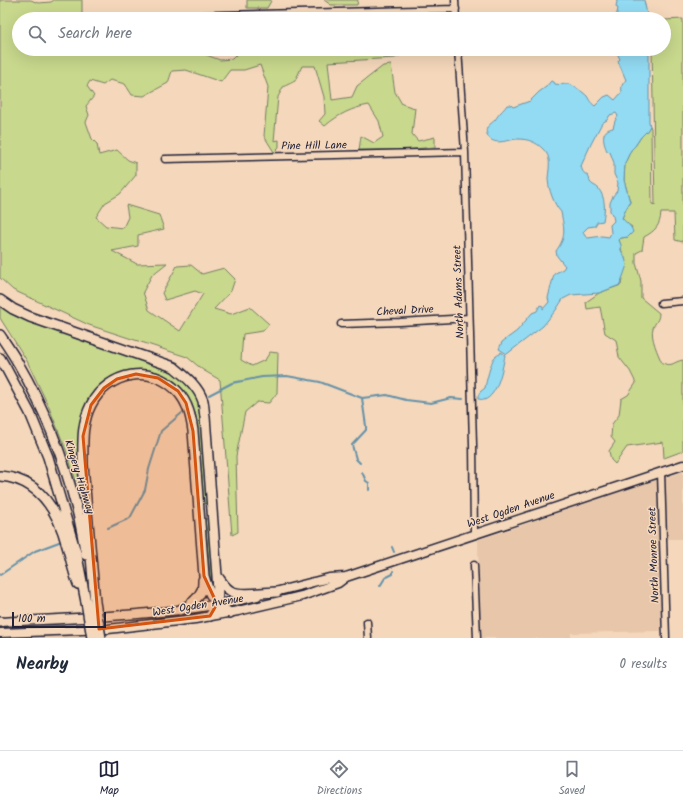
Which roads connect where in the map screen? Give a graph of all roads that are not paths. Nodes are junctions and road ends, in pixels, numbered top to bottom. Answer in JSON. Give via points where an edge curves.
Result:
{"nodes":[{"id":1,"x":455,"y":0,"type":"edge"},
{"id":2,"x":456,"y":9,"type":"joint"},
{"id":3,"x":339,"y":12,"type":"edge"},
{"id":4,"x":458,"y":56,"type":"edge"},
{"id":5,"x":465,"y":152,"type":"junction"},
{"id":6,"x":164,"y":159,"type":"dead end"},
{"id":7,"x":0,"y":300,"type":"edge"},
{"id":8,"x":683,"y":301,"type":"edge"},
{"id":9,"x":661,"y":303,"type":"dead end"},
{"id":10,"x":470,"y":318,"type":"junction"},
{"id":11,"x":341,"y":324,"type":"dead end"},
{"id":12,"x":0,"y":335,"type":"edge"},
{"id":13,"x":0,"y":358,"type":"edge"},
{"id":14,"x":683,"y":465,"type":"edge"},
{"id":15,"x":661,"y":472,"type":"junction"},
{"id":16,"x":0,"y":476,"type":"edge"},
{"id":17,"x":474,"y":534,"type":"junction"},
{"id":18,"x":474,"y":565,"type":"dead end"},
{"id":19,"x":204,"y":576,"type":"junction"},
{"id":20,"x":217,"y":576,"type":"junction"},
{"id":21,"x":346,"y":577,"type":"junction"},
{"id":22,"x":277,"y":592,"type":"junction"},
{"id":23,"x":90,"y":602,"type":"junction"},
{"id":24,"x":217,"y":604,"type":"junction"},
{"id":25,"x":180,"y":610,"type":"junction"},
{"id":26,"x":230,"y":613,"type":"junction"},
{"id":27,"x":210,"y":616,"type":"junction"},
{"id":28,"x":0,"y":622,"type":"edge"},
{"id":29,"x":367,"y":622,"type":"dead end"},
{"id":30,"x":0,"y":633,"type":"edge"},
{"id":31,"x":92,"y":638,"type":"edge"},
{"id":32,"x":100,"y":638,"type":"edge"},
{"id":33,"x":368,"y":638,"type":"edge"},
{"id":34,"x":477,"y":638,"type":"edge"},
{"id":35,"x":666,"y":638,"type":"edge"}],
"edges":[{"from":1,"to":2,"type":"street"},
{"from":2,"to":3,"type":"street"},
{"from":4,"to":5,"type":"street","name":"North Adams Street"},
{"from":5,"to":6,"type":"street","name":"Pine Hill Lane"},
{"from":5,"to":10,"type":"street","name":"North Adams Street"},
{"from":7,"to":20,"type":"highway","via":[[30,317],[174,367],[196,386],[205,417]]},
{"from":8,"to":9,"type":"street"},
{"from":10,"to":11,"type":"street","name":"Cheval Drive"},
{"from":10,"to":17,"type":"street","name":"North Adams Street"},
{"from":12,"to":23,"type":"highway","name":"Kingery Highway","via":[[40,403],[54,435],[78,512]]},
{"from":13,"to":23,"type":"highway","name":"Kingery Highway","via":[[30,413],[48,457]]},
{"from":14,"to":15,"type":"main road","name":"West Ogden Avenue"},
{"from":15,"to":17,"type":"main road","name":"West Ogden Avenue"},
{"from":15,"to":35,"type":"street","name":"North Monroe Street"},
{"from":16,"to":23,"type":"highway","via":[[21,480],[45,498],[55,512],[68,546],[74,573]]},
{"from":17,"to":21,"type":"main road","name":"West Ogden Avenue"},
{"from":18,"to":34,"type":"street"},
{"from":19,"to":23,"type":"highway","via":[[193,431],[186,404],[178,392],[158,378],[136,374],[125,376],[110,383],[98,394],[87,414],[83,436]]},
{"from":19,"to":24,"type":"highway","via":[[210,595]]},
{"from":19,"to":25,"type":"highway","via":[[202,590],[196,599],[188,607]]},
{"from":20,"to":22,"type":"highway","via":[[233,592]]},
{"from":20,"to":24,"type":"highway"},
{"from":21,"to":22,"type":"main road","name":"West Ogden Avenue","via":[[329,578]]},
{"from":21,"to":26,"type":"main road","name":"West Ogden Avenue","via":[[338,583],[302,596]]},
{"from":22,"to":24,"type":"main road","name":"West Ogden Avenue"},
{"from":23,"to":31,"type":"highway","name":"Kingery Highway","bridge":true},
{"from":23,"to":32,"type":"highway","name":"Kingery Highway","bridge":true},
{"from":24,"to":25,"type":"main road","name":"West Ogden Avenue"},
{"from":24,"to":26,"type":"highway"},
{"from":24,"to":27,"type":"highway"},
{"from":25,"to":28,"type":"main road","name":"West Ogden Avenue","via":[[114,617]]},
{"from":26,"to":27,"type":"main road","name":"West Ogden Avenue"},
{"from":27,"to":30,"type":"main road","name":"West Ogden Avenue","via":[[108,629]]},
{"from":29,"to":33,"type":"street"}]}
